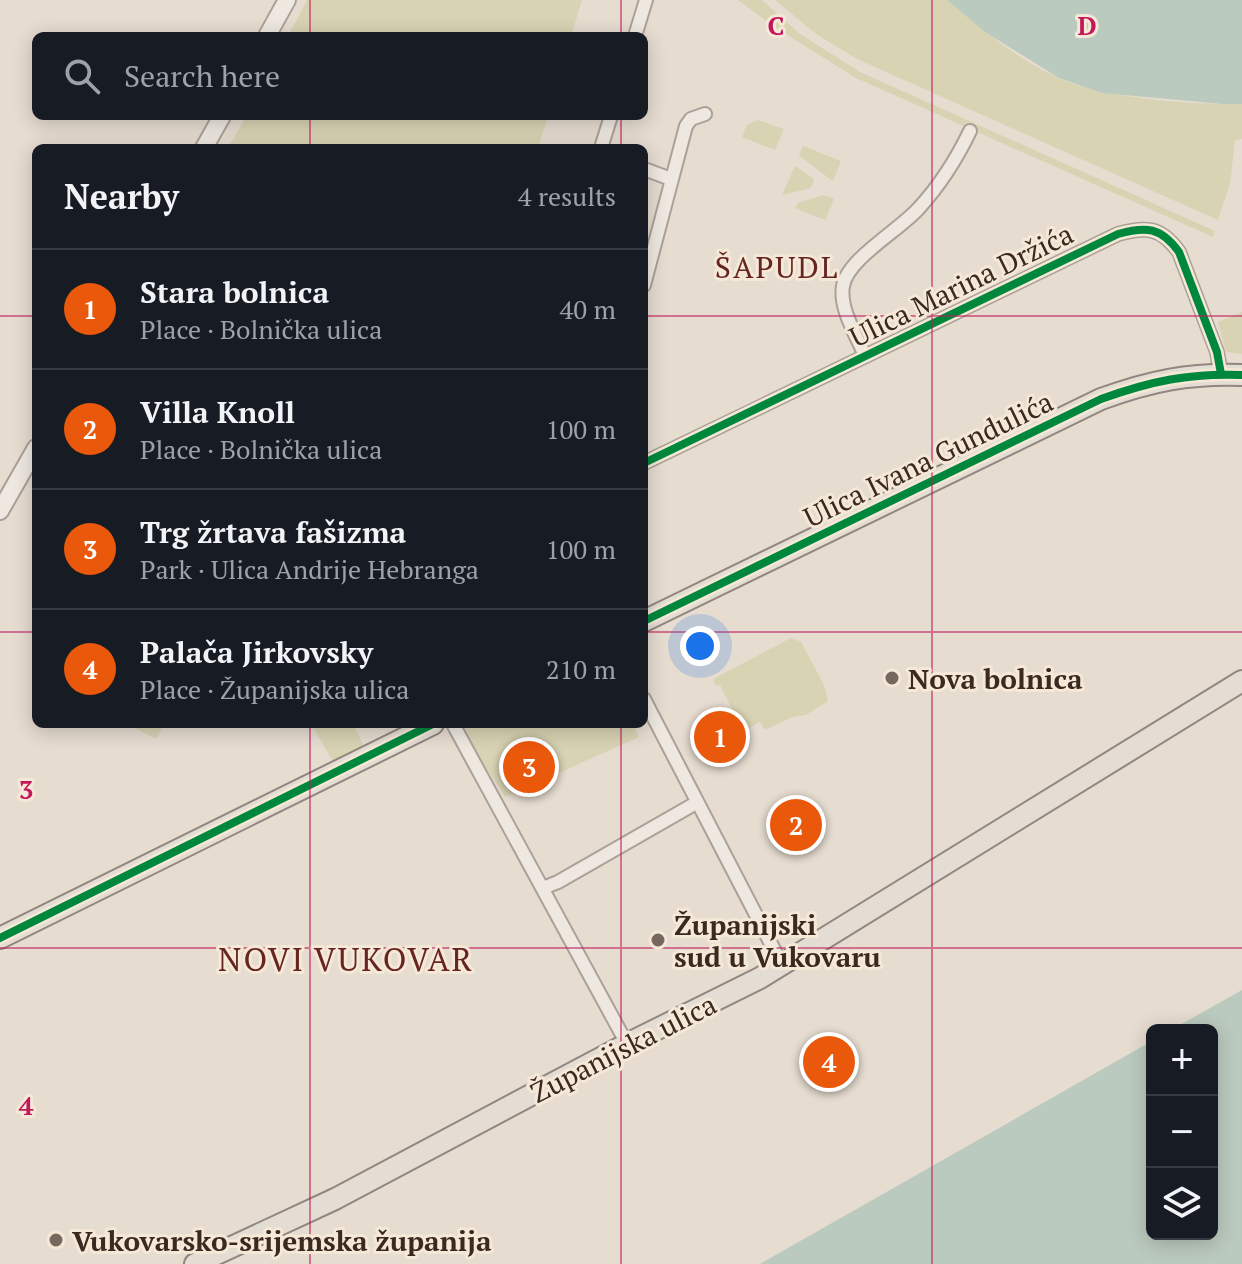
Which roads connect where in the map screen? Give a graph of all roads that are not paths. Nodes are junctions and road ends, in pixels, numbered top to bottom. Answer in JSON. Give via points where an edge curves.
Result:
{"nodes":[{"id":1,"x":287,"y":0,"type":"edge"},
{"id":2,"x":646,"y":0,"type":"edge"},
{"id":3,"x":269,"y":32,"type":"edge"},
{"id":4,"x":636,"y":32,"type":"edge"},
{"id":5,"x":705,"y":114,"type":"dead end"},
{"id":6,"x":220,"y":120,"type":"edge"},
{"id":7,"x":610,"y":120,"type":"edge"},
{"id":8,"x":970,"y":131,"type":"dead end"},
{"id":9,"x":206,"y":144,"type":"edge"},
{"id":10,"x":602,"y":144,"type":"edge"},
{"id":11,"x":648,"y":170,"type":"edge"},
{"id":12,"x":671,"y":179,"type":"junction"},
{"id":13,"x":648,"y":269,"type":"edge"},
{"id":14,"x":865,"y":356,"type":"junction"},
{"id":15,"x":1232,"y":374,"type":"edge"},
{"id":16,"x":32,"y":455,"type":"edge"},
{"id":17,"x":648,"y":461,"type":"edge"},
{"id":18,"x":0,"y":511,"type":"edge"},
{"id":19,"x":648,"y":619,"type":"edge"},
{"id":20,"x":1242,"y":681,"type":"edge"},
{"id":21,"x":648,"y":707,"type":"edge"},
{"id":22,"x":425,"y":728,"type":"edge"},
{"id":23,"x":455,"y":728,"type":"edge"},
{"id":24,"x":696,"y":803,"type":"junction"},
{"id":25,"x":543,"y":888,"type":"junction"},
{"id":26,"x":0,"y":938,"type":"edge"},
{"id":27,"x":782,"y":965,"type":"junction"},
{"id":28,"x":627,"y":1044,"type":"junction"},
{"id":29,"x":195,"y":1264,"type":"edge"}],
"edges":[{"from":1,"to":3,"type":"street"},
{"from":2,"to":4,"type":"street"},
{"from":5,"to":12,"type":"street","via":[[686,126]]},
{"from":6,"to":9,"type":"street"},
{"from":7,"to":10,"type":"street"},
{"from":8,"to":14,"type":"street","name":"Ulica Marina Držića","via":[[918,210],[847,276],[843,301]]},
{"from":11,"to":12,"type":"street"},
{"from":12,"to":13,"type":"street"},
{"from":14,"to":15,"type":"street","name":"Ulica Marina Držića","via":[[1118,234],[1146,228],[1179,252],[1217,352]]},
{"from":14,"to":17,"type":"street","name":"Ulica Marina Držića"},
{"from":15,"to":19,"type":"main road","name":"Ulica Ivana Gundulića","via":[[1159,380],[1101,399]]},
{"from":16,"to":18,"type":"street"},
{"from":20,"to":27,"type":"main road","name":"Županijska ulica"},
{"from":21,"to":24,"type":"street"},
{"from":22,"to":26,"type":"main road"},
{"from":23,"to":25,"type":"street"},
{"from":24,"to":25,"type":"street"},
{"from":24,"to":27,"type":"street"},
{"from":25,"to":28,"type":"street"},
{"from":27,"to":28,"type":"main road","name":"Županijska ulica"},
{"from":28,"to":29,"type":"main road","name":"Županijska ulica","via":[[335,1199]]}]}
